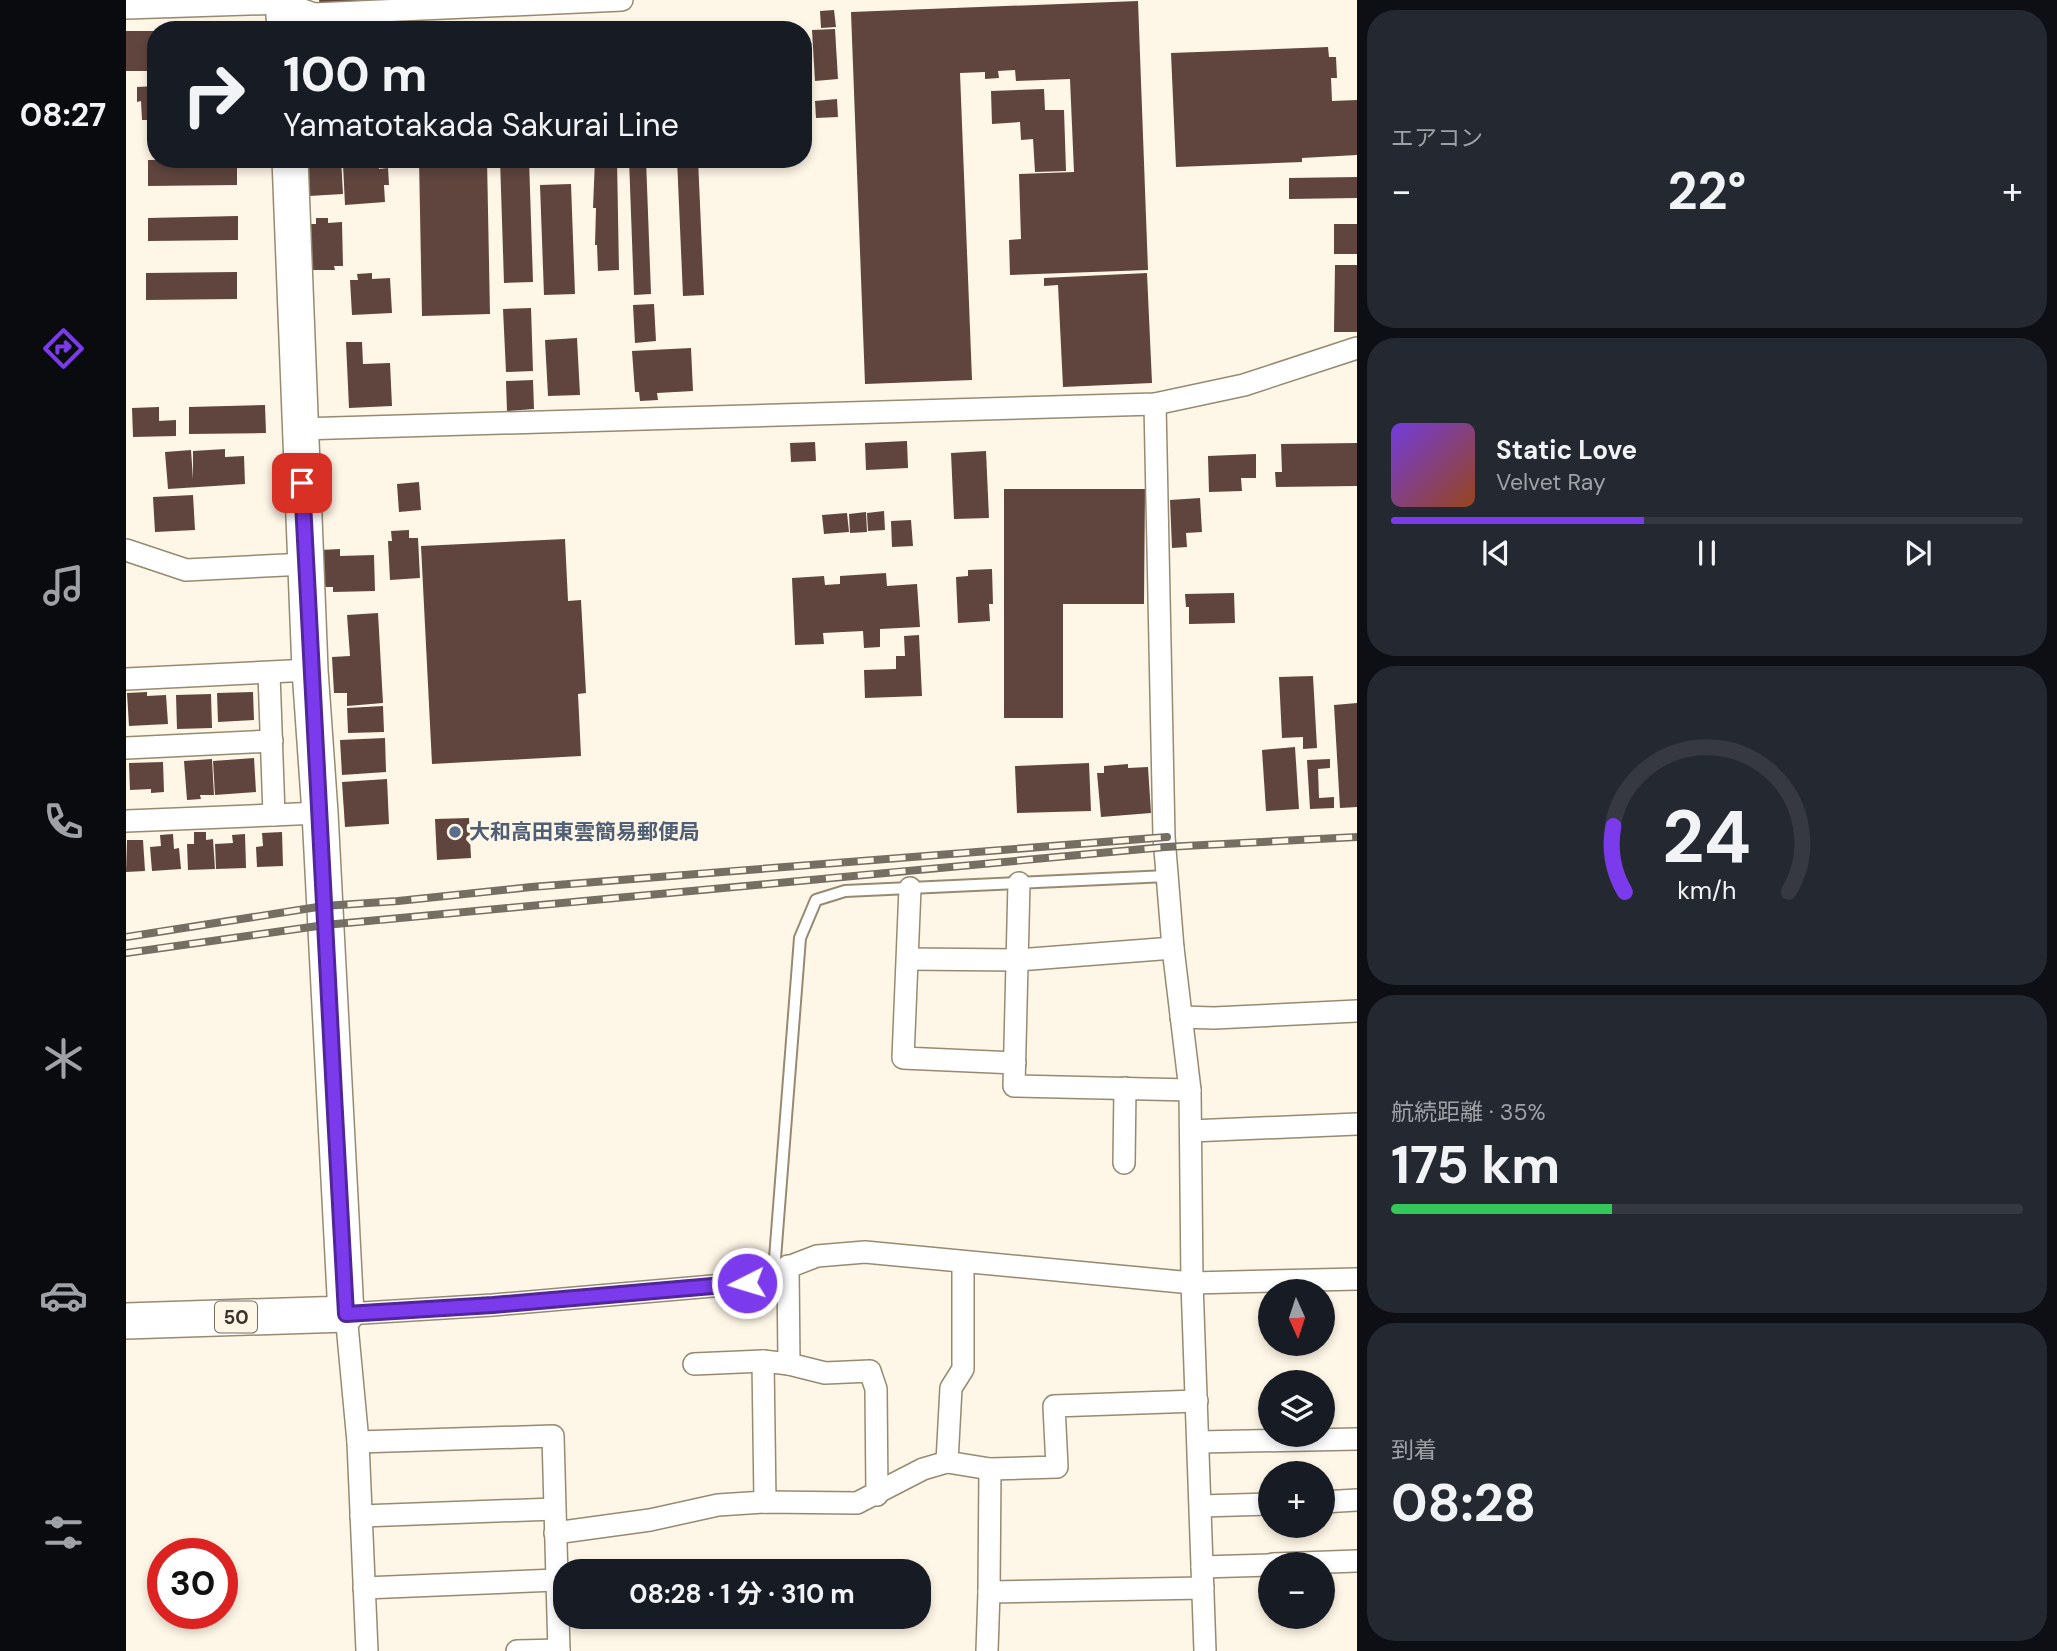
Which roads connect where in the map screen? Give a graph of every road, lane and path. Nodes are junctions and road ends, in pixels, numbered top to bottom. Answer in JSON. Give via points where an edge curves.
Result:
{"nodes":[{"id":1,"x":622,"y":0,"type":"edge"},
{"id":2,"x":126,"y":8,"type":"edge"},
{"id":3,"x":284,"y":11,"type":"edge"},
{"id":4,"x":290,"y":168,"type":"edge"},
{"id":5,"x":1357,"y":348,"type":"edge"},
{"id":6,"x":1156,"y":404,"type":"junction"},
{"id":7,"x":300,"y":429,"type":"junction"},
{"id":8,"x":126,"y":550,"type":"edge"},
{"id":9,"x":306,"y":564,"type":"junction"},
{"id":10,"x":310,"y":670,"type":"junction"},
{"id":11,"x":269,"y":673,"type":"junction"},
{"id":12,"x":126,"y":679,"type":"edge"},
{"id":13,"x":272,"y":741,"type":"junction"},
{"id":14,"x":126,"y":748,"type":"edge"},
{"id":15,"x":320,"y":813,"type":"junction"},
{"id":16,"x":275,"y":815,"type":"junction"},
{"id":17,"x":126,"y":821,"type":"edge"},
{"id":18,"x":1167,"y":876,"type":"junction"},
{"id":19,"x":1019,"y":883,"type":"junction"},
{"id":20,"x":910,"y":888,"type":"junction"},
{"id":21,"x":1173,"y":948,"type":"junction"},
{"id":22,"x":908,"y":958,"type":"junction"},
{"id":23,"x":1018,"y":960,"type":"junction"},
{"id":24,"x":1357,"y":1012,"type":"edge"},
{"id":25,"x":1181,"y":1017,"type":"junction"},
{"id":26,"x":1015,"y":1063,"type":"junction"},
{"id":27,"x":1125,"y":1088,"type":"junction"},
{"id":28,"x":1190,"y":1090,"type":"junction"},
{"id":29,"x":1357,"y":1124,"type":"edge"},
{"id":30,"x":1191,"y":1130,"type":"junction"},
{"id":31,"x":1124,"y":1163,"type":"dead end"},
{"id":32,"x":964,"y":1262,"type":"junction"},
{"id":33,"x":781,"y":1268,"type":"junction"},
{"id":34,"x":1357,"y":1279,"type":"edge"},
{"id":35,"x":1192,"y":1283,"type":"junction"},
{"id":36,"x":346,"y":1314,"type":"junction"},
{"id":37,"x":126,"y":1321,"type":"edge"},
{"id":38,"x":762,"y":1361,"type":"junction"},
{"id":39,"x":694,"y":1364,"type":"dead end"},
{"id":40,"x":789,"y":1364,"type":"junction"},
{"id":41,"x":1197,"y":1401,"type":"junction"},
{"id":42,"x":1357,"y":1439,"type":"edge"},
{"id":43,"x":1199,"y":1442,"type":"junction"},
{"id":44,"x":358,"y":1443,"type":"junction"},
{"id":45,"x":947,"y":1462,"type":"junction"},
{"id":46,"x":990,"y":1469,"type":"junction"},
{"id":47,"x":877,"y":1494,"type":"junction"},
{"id":48,"x":1357,"y":1500,"type":"edge"},
{"id":49,"x":1335,"y":1501,"type":"edge"},
{"id":50,"x":765,"y":1502,"type":"junction"},
{"id":51,"x":1258,"y":1504,"type":"edge"},
{"id":52,"x":1201,"y":1506,"type":"junction"},
{"id":53,"x":555,"y":1509,"type":"junction"},
{"id":54,"x":361,"y":1516,"type":"junction"},
{"id":55,"x":555,"y":1533,"type":"junction"},
{"id":56,"x":556,"y":1559,"type":"edge"},
{"id":57,"x":1357,"y":1561,"type":"edge"},
{"id":58,"x":1335,"y":1562,"type":"edge"},
{"id":59,"x":1258,"y":1567,"type":"edge"},
{"id":60,"x":1202,"y":1577,"type":"junction"},
{"id":61,"x":553,"y":1580,"type":"edge"},
{"id":62,"x":364,"y":1588,"type":"junction"},
{"id":63,"x":989,"y":1592,"type":"junction"},
{"id":64,"x":558,"y":1629,"type":"edge"},
{"id":65,"x":559,"y":1650,"type":"edge"},
{"id":66,"x":367,"y":1651,"type":"edge"},
{"id":67,"x":517,"y":1651,"type":"edge"},
{"id":68,"x":987,"y":1651,"type":"edge"},
{"id":69,"x":1205,"y":1651,"type":"edge"}],
"edges":[{"from":1,"to":3,"type":"street"},
{"from":2,"to":3,"type":"street"},
{"from":4,"to":7,"type":"main road"},
{"from":5,"to":6,"type":"street","via":[[1244,386]]},
{"from":6,"to":7,"type":"street"},
{"from":6,"to":18,"type":"street"},
{"from":7,"to":9,"type":"main road"},
{"from":8,"to":9,"type":"street","via":[[186,570]]},
{"from":9,"to":10,"type":"main road"},
{"from":10,"to":11,"type":"street"},
{"from":10,"to":15,"type":"main road"},
{"from":11,"to":12,"type":"street"},
{"from":11,"to":13,"type":"street"},
{"from":13,"to":14,"type":"street"},
{"from":13,"to":16,"type":"street"},
{"from":15,"to":16,"type":"street"},
{"from":15,"to":36,"type":"main road"},
{"from":16,"to":17,"type":"street"},
{"from":18,"to":19,"type":"lane"},
{"from":18,"to":21,"type":"street"},
{"from":19,"to":20,"type":"lane"},
{"from":19,"to":23,"type":"street"},
{"from":20,"to":22,"type":"street"},
{"from":20,"to":33,"type":"lane","via":[[845,891],[816,900],[800,938]]},
{"from":21,"to":23,"type":"street"},
{"from":21,"to":25,"type":"street"},
{"from":22,"to":23,"type":"street"},
{"from":22,"to":26,"type":"street","via":[[903,1058]]},
{"from":23,"to":26,"type":"street"},
{"from":24,"to":25,"type":"street"},
{"from":25,"to":28,"type":"street"},
{"from":26,"to":27,"type":"street","via":[[1014,1086]]},
{"from":27,"to":28,"type":"street"},
{"from":27,"to":31,"type":"street"},
{"from":28,"to":30,"type":"street"},
{"from":29,"to":30,"type":"street"},
{"from":30,"to":35,"type":"street"},
{"from":32,"to":33,"type":"street","via":[[865,1252],[817,1256]]},
{"from":32,"to":35,"type":"street"},
{"from":32,"to":45,"type":"street","via":[[963,1369],[951,1388]]},
{"from":33,"to":36,"type":"street","via":[[747,1283]]},
{"from":33,"to":40,"type":"street"},
{"from":34,"to":35,"type":"street"},
{"from":35,"to":41,"type":"street"},
{"from":36,"to":37,"type":"main road","number":"50"},
{"from":36,"to":44,"type":"street"},
{"from":38,"to":39,"type":"street"},
{"from":38,"to":40,"type":"street"},
{"from":38,"to":50,"type":"street"},
{"from":40,"to":47,"type":"street","via":[[825,1373],[870,1371],[876,1389]]},
{"from":41,"to":43,"type":"street"},
{"from":41,"to":46,"type":"street","via":[[1055,1406],[1056,1467]]},
{"from":42,"to":43,"type":"street"},
{"from":43,"to":52,"type":"street"},
{"from":44,"to":53,"type":"street","via":[[553,1436]]},
{"from":44,"to":54,"type":"street"},
{"from":45,"to":46,"type":"street"},
{"from":45,"to":47,"type":"street","via":[[923,1469]]},
{"from":46,"to":63,"type":"street"},
{"from":47,"to":50,"type":"street","via":[[857,1503]]},
{"from":48,"to":49,"type":"street"},
{"from":50,"to":55,"type":"street","via":[[718,1505]]},
{"from":51,"to":52,"type":"street"},
{"from":52,"to":60,"type":"street"},
{"from":53,"to":54,"type":"street"},
{"from":53,"to":55,"type":"street"},
{"from":54,"to":62,"type":"street"},
{"from":55,"to":56,"type":"street"},
{"from":57,"to":58,"type":"street"},
{"from":59,"to":60,"type":"street"},
{"from":60,"to":63,"type":"street"},
{"from":60,"to":69,"type":"street"},
{"from":61,"to":62,"type":"street"},
{"from":62,"to":66,"type":"street"},
{"from":63,"to":68,"type":"street"},
{"from":64,"to":65,"type":"street"},
{"from":65,"to":67,"type":"street"}]}
